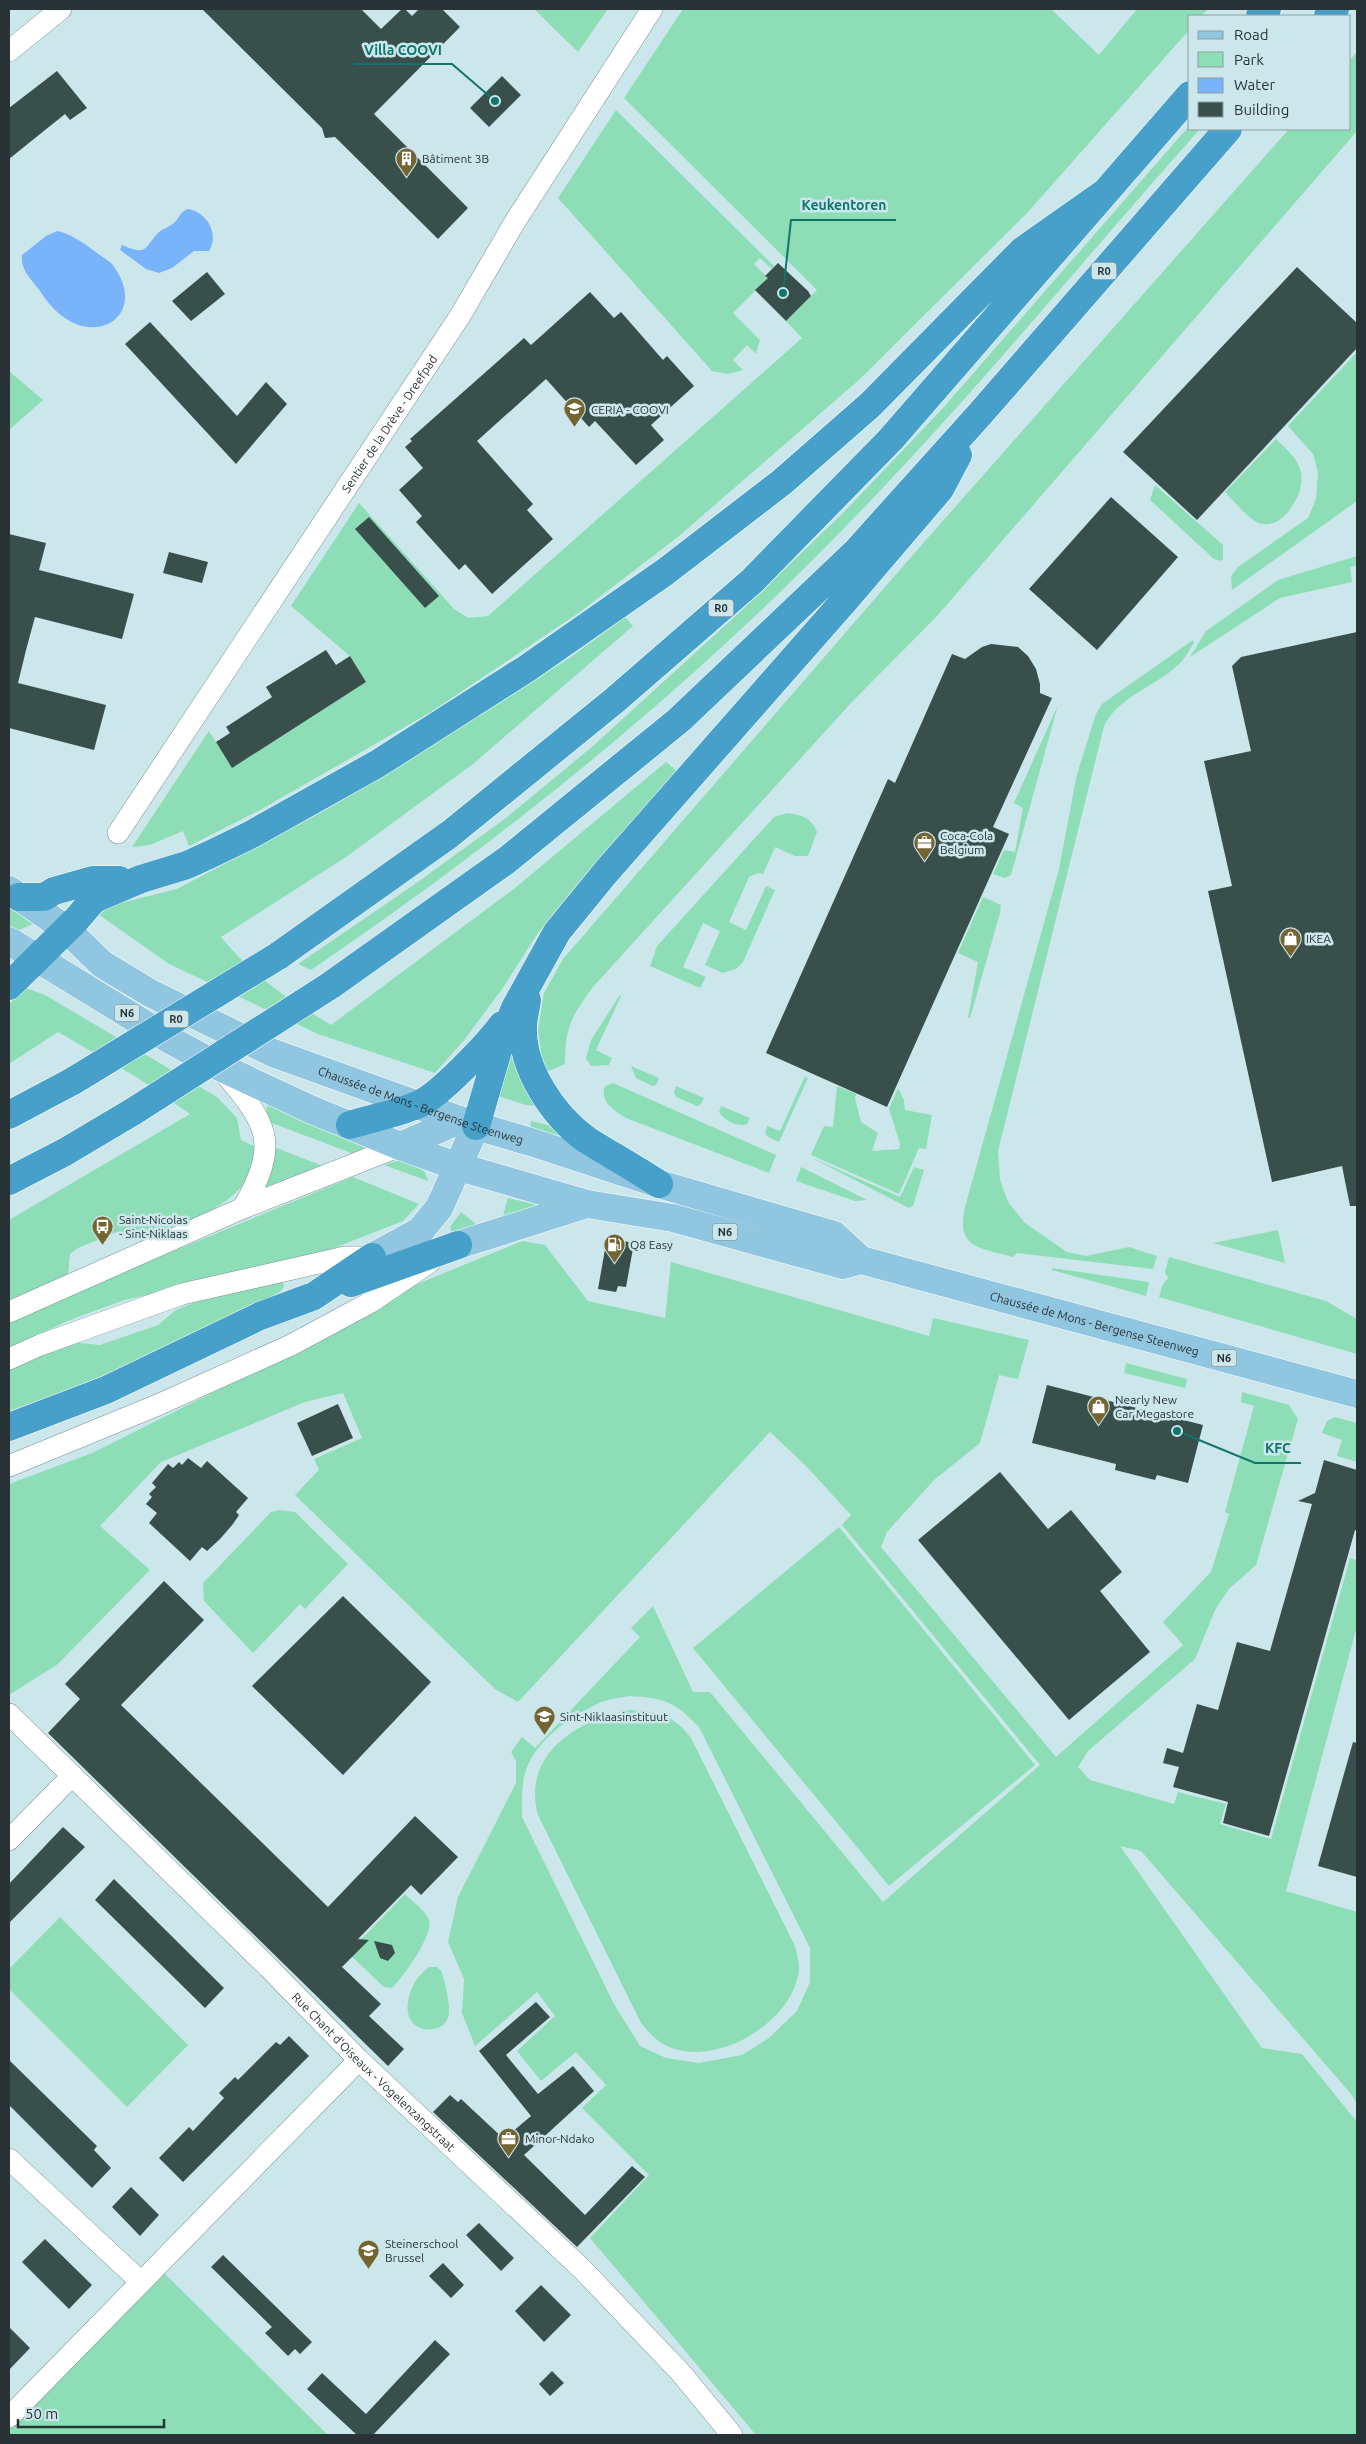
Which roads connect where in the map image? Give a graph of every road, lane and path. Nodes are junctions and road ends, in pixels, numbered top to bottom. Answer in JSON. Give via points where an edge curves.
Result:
{"nodes":[{"id":1,"x":61,"y":9,"type":"edge"},
{"id":2,"x":652,"y":9,"type":"edge"},
{"id":3,"x":9,"y":51,"type":"edge"},
{"id":4,"x":1188,"y":97,"type":"edge"},
{"id":5,"x":1227,"y":130,"type":"edge"},
{"id":6,"x":1102,"y":194,"type":"junction"},
{"id":7,"x":980,"y":414,"type":"junction"},
{"id":8,"x":118,"y":833,"type":"dead end"},
{"id":9,"x":141,"y":879,"type":"junction"},
{"id":10,"x":14,"y":893,"type":"edge"},
{"id":11,"x":66,"y":930,"type":"junction"},
{"id":12,"x":9,"y":940,"type":"edge"},
{"id":13,"x":37,"y":958,"type":"junction"},
{"id":14,"x":531,"y":976,"type":"junction"},
{"id":15,"x":9,"y":986,"type":"edge"},
{"id":16,"x":514,"y":1008,"type":"junction"},
{"id":17,"x":218,"y":1066,"type":"junction"},
{"id":18,"x":419,"y":1105,"type":"junction"},
{"id":19,"x":9,"y":1115,"type":"edge"},
{"id":20,"x":468,"y":1123,"type":"junction"},
{"id":21,"x":350,"y":1125,"type":"junction"},
{"id":22,"x":400,"y":1146,"type":"junction"},
{"id":23,"x":456,"y":1166,"type":"junction"},
{"id":24,"x":9,"y":1181,"type":"edge"},
{"id":25,"x":659,"y":1184,"type":"junction"},
{"id":26,"x":587,"y":1204,"type":"junction"},
{"id":27,"x":243,"y":1208,"type":"junction"},
{"id":28,"x":458,"y":1245,"type":"junction"},
{"id":29,"x":372,"y":1258,"type":"junction"},
{"id":30,"x":861,"y":1260,"type":"junction"},
{"id":31,"x":314,"y":1296,"type":"junction"},
{"id":32,"x":9,"y":1312,"type":"edge"},
{"id":33,"x":9,"y":1359,"type":"edge"},
{"id":34,"x":1357,"y":1394,"type":"edge"},
{"id":35,"x":9,"y":1427,"type":"edge"},
{"id":36,"x":9,"y":1466,"type":"edge"},
{"id":37,"x":9,"y":1714,"type":"edge"},
{"id":38,"x":72,"y":1776,"type":"junction"},
{"id":39,"x":9,"y":1840,"type":"edge"},
{"id":40,"x":359,"y":2060,"type":"junction"},
{"id":41,"x":9,"y":2159,"type":"edge"},
{"id":42,"x":141,"y":2282,"type":"junction"},
{"id":43,"x":9,"y":2417,"type":"edge"},
{"id":44,"x":732,"y":2435,"type":"edge"}],
"edges":[{"from":1,"to":3,"type":"street"},
{"from":2,"to":8,"type":"street","name":"Sentier de la Drève - Dreefpad","via":[[516,220],[460,316]]},
{"from":4,"to":6,"type":"highway","number":"R0"},
{"from":5,"to":7,"type":"highway","number":"R0"},
{"from":6,"to":9,"type":"highway","via":[[1022,251],[870,405],[782,482],[665,572],[526,669],[377,764],[211,854]]},
{"from":6,"to":19,"type":"highway","number":"R0","bridge":true,"via":[[891,439],[752,581],[615,700],[450,834],[278,956],[74,1081]]},
{"from":7,"to":14,"type":"highway","via":[[940,489],[606,872],[557,932]]},
{"from":7,"to":24,"type":"highway","number":"R0","bridge":true,"via":[[856,553],[679,720],[507,860],[331,985],[134,1111]]},
{"from":9,"to":10,"type":"highway","via":[[93,880],[44,897]]},
{"from":9,"to":11,"type":"highway","via":[[94,899]]},
{"from":10,"to":11,"type":"main road","name":"Chaussée de Mons - Bergense Steenweg","number":"N6"},
{"from":11,"to":13,"type":"highway"},
{"from":11,"to":18,"type":"main road","name":"Chaussée de Mons - Bergense Steenweg","number":"N6","via":[[102,964],[150,993],[214,1025],[282,1056]]},
{"from":12,"to":13,"type":"main road","name":"Chaussée de Mons - Bergense Steenweg","number":"N6"},
{"from":13,"to":15,"type":"highway"},
{"from":13,"to":17,"type":"main road","name":"Chaussée de Mons - Bergense Steenweg","number":"N6"},
{"from":14,"to":16,"type":"highway"},
{"from":14,"to":25,"type":"highway","via":[[523,1027],[528,1061],[543,1091],[564,1119],[587,1139]]},
{"from":16,"to":18,"type":"highway","via":[[493,1037],[446,1084]]},
{"from":16,"to":20,"type":"highway"},
{"from":17,"to":21,"type":"main road","name":"Chaussée de Mons - Bergense Steenweg","number":"N6"},
{"from":17,"to":27,"type":"street","via":[[249,1102],[263,1125],[265,1152],[262,1168]]},
{"from":18,"to":20,"type":"main road","name":"Chaussée de Mons - Bergense Steenweg","number":"N6"},
{"from":18,"to":21,"type":"highway"},
{"from":20,"to":22,"type":"main road"},
{"from":20,"to":23,"type":"main road"},
{"from":20,"to":25,"type":"main road","name":"Chaussée de Mons - Bergense Steenweg","number":"N6"},
{"from":21,"to":22,"type":"main road","name":"Chaussée de Mons - Bergense Steenweg","number":"N6"},
{"from":22,"to":23,"type":"main road","name":"Chaussée de Mons - Bergense Steenweg","number":"N6"},
{"from":22,"to":27,"type":"street"},
{"from":23,"to":26,"type":"main road","name":"Chaussée de Mons - Bergense Steenweg","number":"N6"},
{"from":23,"to":29,"type":"main road","via":[[439,1208],[420,1231]]},
{"from":25,"to":30,"type":"main road","name":"Chaussée de Mons - Bergense Steenweg","number":"N6","via":[[834,1235]]},
{"from":26,"to":28,"type":"main road"},
{"from":26,"to":30,"type":"main road","name":"Chaussée de Mons - Bergense Steenweg","number":"N6","via":[[673,1218],[843,1265]]},
{"from":27,"to":32,"type":"street"},
{"from":28,"to":31,"type":"highway"},
{"from":28,"to":36,"type":"street","via":[[371,1302],[292,1345]]},
{"from":29,"to":31,"type":"highway"},
{"from":29,"to":33,"type":"street","via":[[345,1258],[182,1294]]},
{"from":30,"to":34,"type":"main road","name":"Chaussée de Mons - Bergense Steenweg","number":"N6"},
{"from":31,"to":35,"type":"highway","via":[[260,1316],[106,1390]]},
{"from":37,"to":38,"type":"street","name":"Rue Chant d'Oiseaux - Vogelenzangstraat"},
{"from":38,"to":39,"type":"street"},
{"from":38,"to":40,"type":"street","name":"Rue Chant d'Oiseaux - Vogelenzangstraat"},
{"from":40,"to":42,"type":"street"},
{"from":40,"to":44,"type":"street","name":"Rue Chant d'Oiseaux - Vogelenzangstraat","via":[[582,2269],[681,2373]]},
{"from":41,"to":42,"type":"street"},
{"from":42,"to":43,"type":"street"}]}
